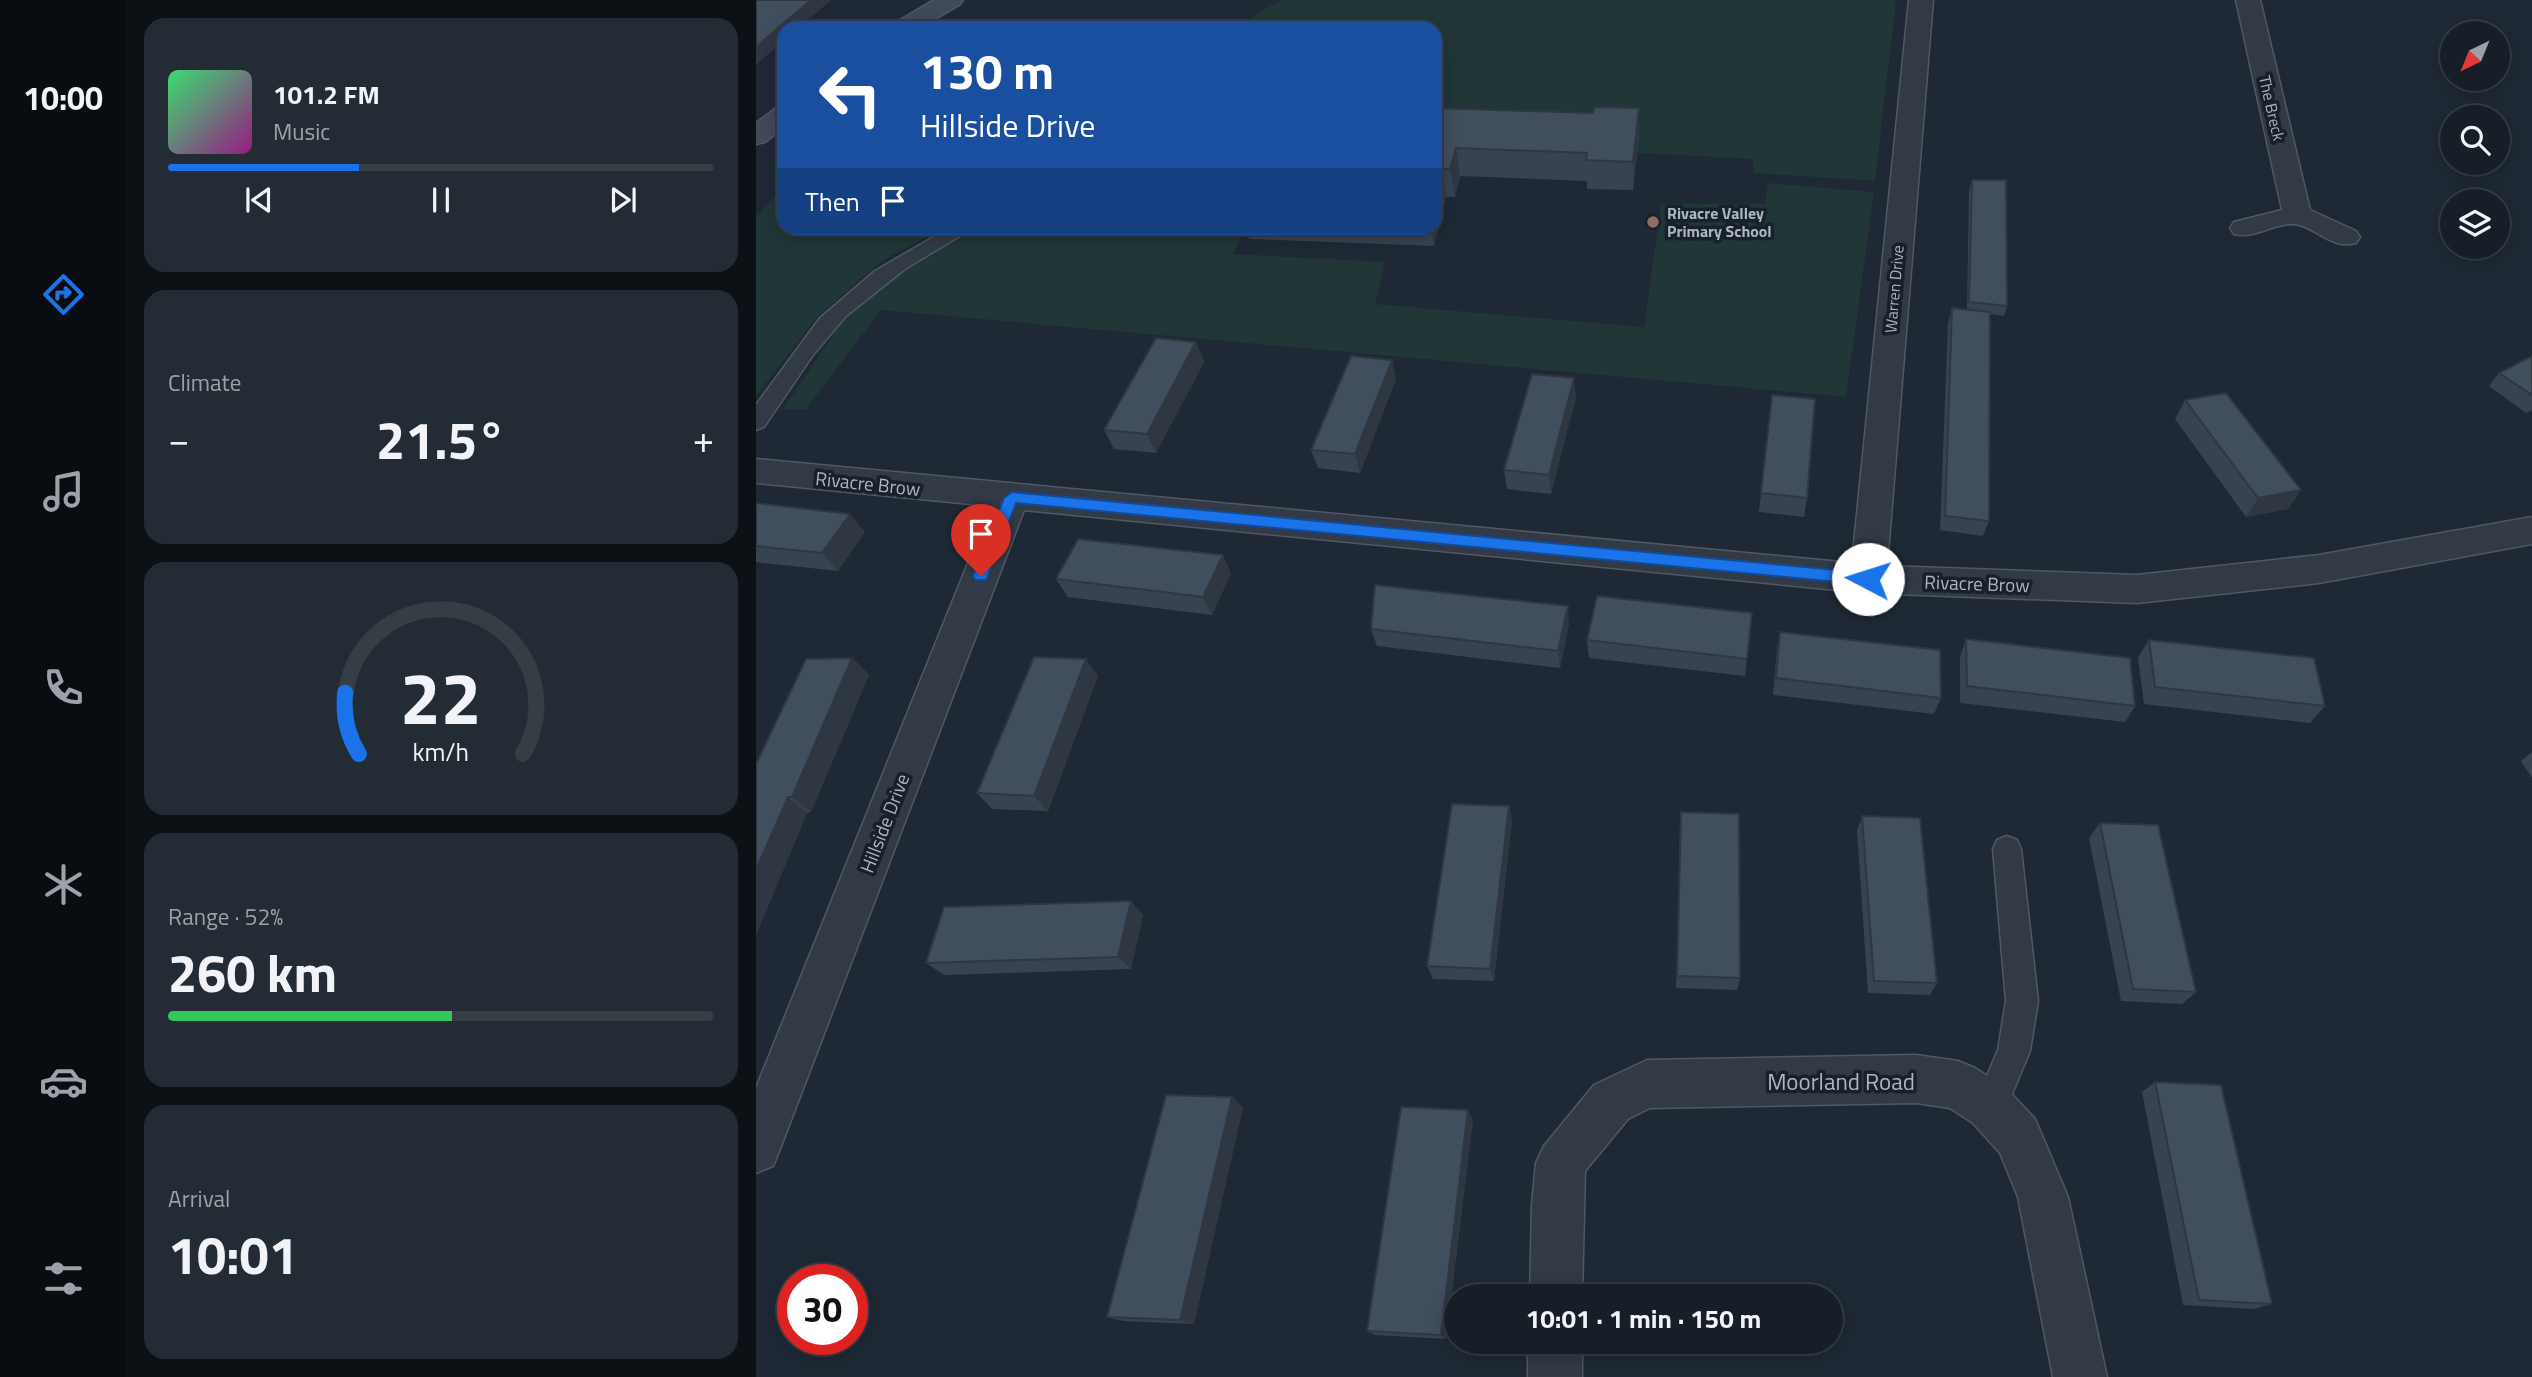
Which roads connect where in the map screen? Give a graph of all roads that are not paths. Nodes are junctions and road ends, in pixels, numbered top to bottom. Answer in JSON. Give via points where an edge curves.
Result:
{"nodes":[{"id":1,"x":951,"y":0,"type":"edge"},
{"id":2,"x":1921,"y":0,"type":"edge"},
{"id":3,"x":2248,"y":0,"type":"edge"},
{"id":4,"x":916,"y":21,"type":"edge"},
{"id":5,"x":777,"y":120,"type":"edge"},
{"id":6,"x":756,"y":136,"type":"edge"},
{"id":7,"x":2297,"y":215,"type":"junction"},
{"id":8,"x":2244,"y":229,"type":"dead end"},
{"id":9,"x":951,"y":235,"type":"edge"},
{"id":10,"x":2346,"y":237,"type":"dead end"},
{"id":11,"x":756,"y":422,"type":"edge"},
{"id":12,"x":756,"y":471,"type":"edge"},
{"id":13,"x":1012,"y":498,"type":"junction"},
{"id":14,"x":2530,"y":533,"type":"edge"},
{"id":15,"x":1868,"y":579,"type":"junction"},
{"id":16,"x":2007,"y":849,"type":"dead end"},
{"id":17,"x":1990,"y":1105,"type":"junction"},
{"id":18,"x":756,"y":1149,"type":"edge"},
{"id":19,"x":1556,"y":1284,"type":"edge"},
{"id":20,"x":1555,"y":1354,"type":"edge"},
{"id":21,"x":1555,"y":1377,"type":"edge"},
{"id":22,"x":2080,"y":1377,"type":"edge"}],
"edges":[{"from":1,"to":4,"type":"main road"},
{"from":2,"to":15,"type":"street","name":"Warren Drive"},
{"from":3,"to":7,"type":"street","name":"The Breck"},
{"from":5,"to":6,"type":"main road"},
{"from":7,"to":8,"type":"street"},
{"from":7,"to":10,"type":"street"},
{"from":9,"to":11,"type":"lane","via":[[898,265],[838,312]]},
{"from":12,"to":13,"type":"street","name":"Rivacre Brow"},
{"from":13,"to":15,"type":"street","name":"Rivacre Brow"},
{"from":13,"to":18,"type":"street","name":"Hillside Drive"},
{"from":14,"to":15,"type":"street","name":"Rivacre Brow","via":[[2319,569],[2137,589]]},
{"from":16,"to":17,"type":"lane","via":[[2022,1001],[2014,1051]]},
{"from":17,"to":19,"type":"street","name":"Moorland Road","via":[[1958,1085],[1916,1079],[1647,1084],[1611,1102],[1561,1163]]},
{"from":17,"to":22,"type":"street","name":"Moorland Road","via":[[2018,1136],[2043,1197]]},
{"from":20,"to":21,"type":"street"}]}
